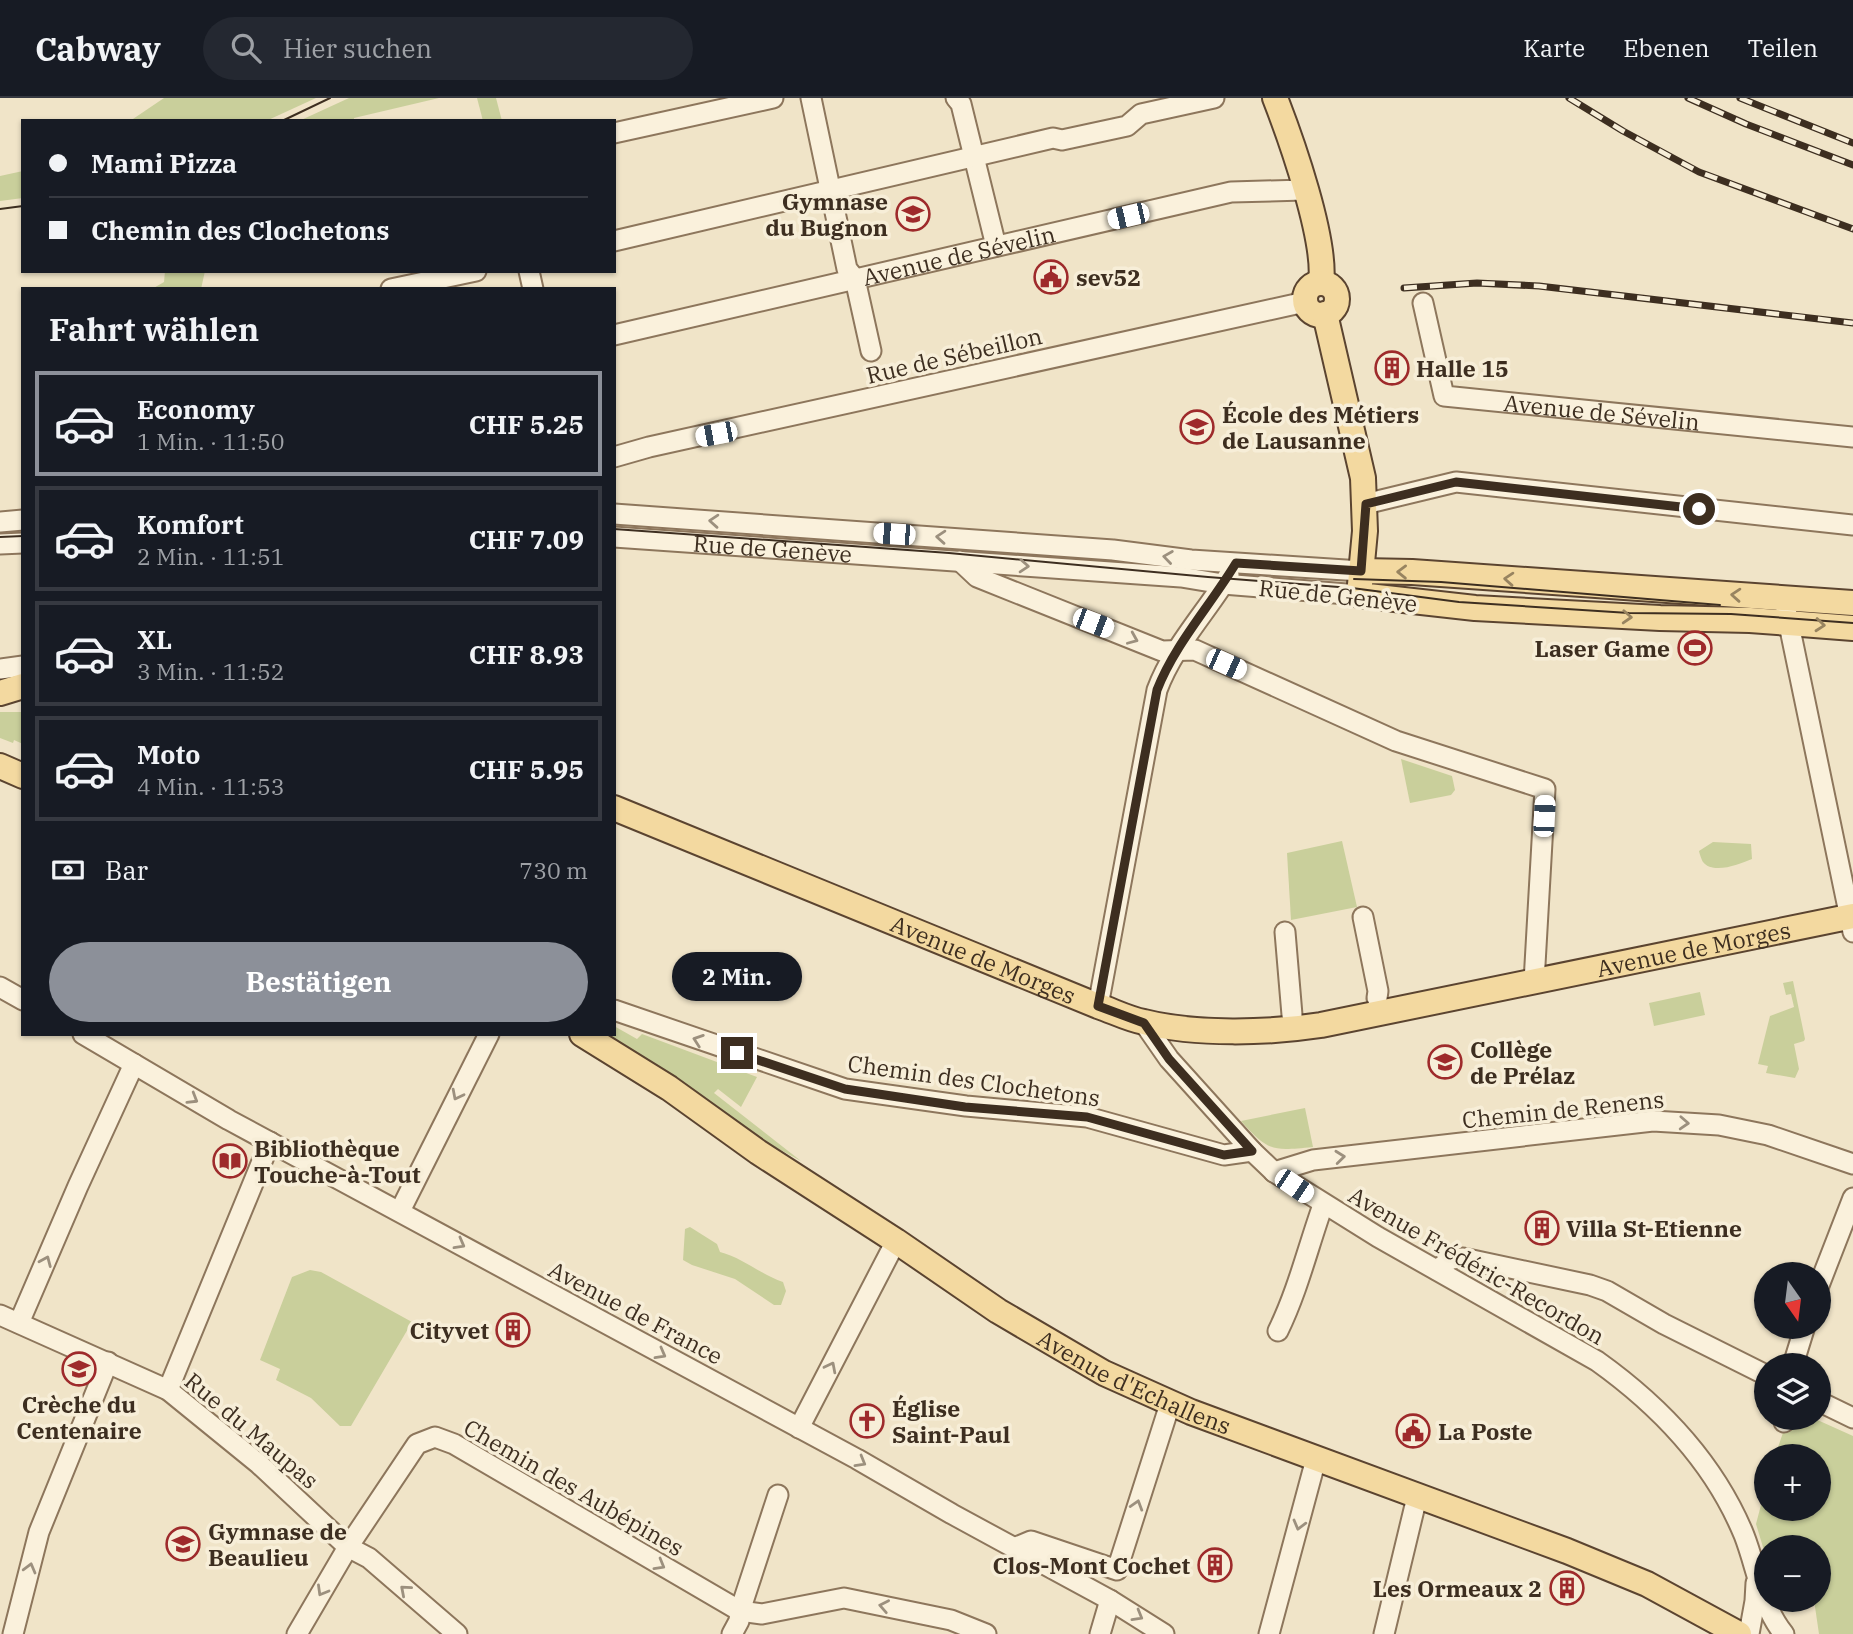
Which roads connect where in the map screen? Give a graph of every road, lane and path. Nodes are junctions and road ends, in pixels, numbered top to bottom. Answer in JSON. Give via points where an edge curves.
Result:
{"nodes":[{"id":1,"x":773,"y":98,"type":"edge"},
{"id":2,"x":811,"y":98,"type":"edge"},
{"id":3,"x":956,"y":98,"type":"edge"},
{"id":4,"x":1213,"y":98,"type":"edge"},
{"id":5,"x":1275,"y":98,"type":"edge"},
{"id":6,"x":616,"y":133,"type":"edge"},
{"id":7,"x":975,"y":156,"type":"junction"},
{"id":8,"x":832,"y":189,"type":"junction"},
{"id":9,"x":1304,"y":190,"type":"junction"},
{"id":10,"x":616,"y":240,"type":"edge"},
{"id":11,"x":996,"y":246,"type":"junction"},
{"id":12,"x":467,"y":273,"type":"edge"},
{"id":13,"x":855,"y":279,"type":"junction"},
{"id":14,"x":400,"y":287,"type":"edge"},
{"id":15,"x":1317,"y":300,"type":"junction"},
{"id":16,"x":1423,"y":303,"type":"dead end"},
{"id":17,"x":616,"y":335,"type":"edge"},
{"id":18,"x":871,"y":351,"type":"dead end"},
{"id":19,"x":1853,"y":437,"type":"edge"},
{"id":20,"x":616,"y":456,"type":"edge"},
{"id":21,"x":1366,"y":504,"type":"junction"},
{"id":22,"x":616,"y":514,"type":"edge"},
{"id":23,"x":21,"y":520,"type":"edge"},
{"id":24,"x":0,"y":522,"type":"edge"},
{"id":25,"x":1853,"y":525,"type":"edge"},
{"id":26,"x":616,"y":537,"type":"edge"},
{"id":27,"x":21,"y":543,"type":"edge"},
{"id":28,"x":0,"y":544,"type":"edge"},
{"id":29,"x":960,"y":561,"type":"junction"},
{"id":30,"x":1236,"y":563,"type":"junction"},
{"id":31,"x":1360,"y":583,"type":"junction"},
{"id":32,"x":1223,"y":584,"type":"junction"},
{"id":33,"x":1853,"y":603,"type":"edge"},
{"id":34,"x":1786,"y":611,"type":"junction"},
{"id":35,"x":1853,"y":628,"type":"edge"},
{"id":36,"x":1177,"y":652,"type":"junction"},
{"id":37,"x":21,"y":666,"type":"edge"},
{"id":38,"x":0,"y":669,"type":"edge"},
{"id":39,"x":21,"y":687,"type":"edge"},
{"id":40,"x":0,"y":693,"type":"edge"},
{"id":41,"x":21,"y":696,"type":"edge"},
{"id":42,"x":0,"y":753,"type":"edge"},
{"id":43,"x":21,"y":760,"type":"edge"},
{"id":44,"x":0,"y":766,"type":"edge"},
{"id":45,"x":21,"y":775,"type":"edge"},
{"id":46,"x":0,"y":781,"type":"edge"},
{"id":47,"x":21,"y":789,"type":"edge"},
{"id":48,"x":616,"y":809,"type":"edge"},
{"id":49,"x":1363,"y":917,"type":"dead end"},
{"id":50,"x":1852,"y":922,"type":"edge"},
{"id":51,"x":1285,"y":932,"type":"dead end"},
{"id":52,"x":1534,"y":982,"type":"junction"},
{"id":53,"x":0,"y":987,"type":"edge"},
{"id":54,"x":1377,"y":998,"type":"dead end"},
{"id":55,"x":21,"y":999,"type":"edge"},
{"id":56,"x":1098,"y":1006,"type":"junction"},
{"id":57,"x":616,"y":1011,"type":"edge"},
{"id":58,"x":1292,"y":1015,"type":"dead end"},
{"id":59,"x":1144,"y":1023,"type":"junction"},
{"id":60,"x":86,"y":1036,"type":"edge"},
{"id":61,"x":488,"y":1036,"type":"edge"},
{"id":62,"x":585,"y":1036,"type":"edge"},
{"id":63,"x":134,"y":1064,"type":"junction"},
{"id":64,"x":270,"y":1142,"type":"junction"},
{"id":65,"x":1252,"y":1151,"type":"junction"},
{"id":66,"x":1853,"y":1164,"type":"edge"},
{"id":67,"x":1274,"y":1172,"type":"junction"},
{"id":68,"x":1853,"y":1198,"type":"edge"},
{"id":69,"x":1323,"y":1205,"type":"junction"},
{"id":70,"x":400,"y":1212,"type":"junction"},
{"id":71,"x":896,"y":1241,"type":"junction"},
{"id":72,"x":1828,"y":1262,"type":"edge"},
{"id":73,"x":1437,"y":1270,"type":"junction"},
{"id":74,"x":0,"y":1315,"type":"edge"},
{"id":75,"x":19,"y":1323,"type":"junction"},
{"id":76,"x":1278,"y":1331,"type":"dead end"},
{"id":77,"x":108,"y":1362,"type":"junction"},
{"id":78,"x":1754,"y":1369,"type":"edge"},
{"id":79,"x":168,"y":1390,"type":"junction"},
{"id":80,"x":1170,"y":1404,"type":"junction"},
{"id":81,"x":1831,"y":1407,"type":"edge"},
{"id":82,"x":1853,"y":1418,"type":"edge"},
{"id":83,"x":799,"y":1428,"type":"junction"},
{"id":84,"x":1316,"y":1459,"type":"junction"},
{"id":85,"x":778,"y":1495,"type":"dead end"},
{"id":86,"x":1417,"y":1497,"type":"junction"},
{"id":87,"x":348,"y":1547,"type":"junction"},
{"id":88,"x":1014,"y":1548,"type":"junction"},
{"id":89,"x":1754,"y":1568,"type":"edge"},
{"id":90,"x":1110,"y":1600,"type":"junction"},
{"id":91,"x":1754,"y":1606,"type":"edge"},
{"id":92,"x":740,"y":1612,"type":"junction"},
{"id":93,"x":1770,"y":1612,"type":"edge"},
{"id":94,"x":13,"y":1634,"type":"edge"},
{"id":95,"x":297,"y":1634,"type":"edge"},
{"id":96,"x":457,"y":1634,"type":"edge"},
{"id":97,"x":732,"y":1634,"type":"edge"},
{"id":98,"x":986,"y":1634,"type":"edge"},
{"id":99,"x":1100,"y":1634,"type":"edge"},
{"id":100,"x":1164,"y":1634,"type":"edge"},
{"id":101,"x":1269,"y":1634,"type":"edge"},
{"id":102,"x":1384,"y":1634,"type":"edge"},
{"id":103,"x":1739,"y":1634,"type":"edge"},
{"id":104,"x":1749,"y":1634,"type":"edge"},
{"id":105,"x":1783,"y":1634,"type":"edge"}],
"edges":[{"from":1,"to":6,"type":"street"},
{"from":2,"to":8,"type":"street"},
{"from":3,"to":7,"type":"street"},
{"from":4,"to":7,"type":"street","via":[[1140,114],[1127,126]]},
{"from":5,"to":9,"type":"main road"},
{"from":7,"to":8,"type":"street"},
{"from":7,"to":11,"type":"street"},
{"from":8,"to":10,"type":"street"},
{"from":8,"to":13,"type":"street","via":[[847,269]]},
{"from":9,"to":11,"type":"street","name":"Avenue de Sévelin","via":[[1231,192]]},
{"from":9,"to":15,"type":"main road","via":[[1321,258]]},
{"from":11,"to":13,"type":"street","name":"Avenue de Sévelin"},
{"from":12,"to":14,"type":"street"},
{"from":13,"to":17,"type":"street","name":"Avenue de Sévelin"},
{"from":13,"to":18,"type":"street"},
{"from":15,"to":20,"type":"street","name":"Rue de Sébeillon"},
{"from":15,"to":21,"type":"main road"},
{"from":16,"to":19,"type":"street","name":"Avenue de Sévelin","via":[[1444,396]]},
{"from":21,"to":25,"type":"street","via":[[1456,482]]},
{"from":21,"to":31,"type":"main road"},
{"from":30,"to":22,"type":"street","name":"Rue de Genève","one_way":true},
{"from":23,"to":24,"type":"street"},
{"from":26,"to":29,"type":"street","name":"Rue de Genève"},
{"from":27,"to":28,"type":"street"},
{"from":29,"to":32,"type":"street","name":"Rue de Genève","one_way":true},
{"from":29,"to":36,"type":"street","one_way":true,"via":[[977,577],[1161,651]]},
{"from":30,"to":31,"type":"street","name":"Rue de Genève"},
{"from":30,"to":32,"type":"street"},
{"from":31,"to":32,"type":"street","name":"Rue de Genève"},
{"from":31,"to":34,"type":"main road","name":"Rue de Genève","one_way":true,"via":[[1488,609]]},
{"from":34,"to":31,"type":"main road","name":"Rue de Genève","one_way":true,"via":[[1412,572]]},
{"from":32,"to":36,"type":"street"},
{"from":33,"to":34,"type":"main road","name":"Rue de Genève"},
{"from":34,"to":35,"type":"main road","name":"Rue de Genève","one_way":true},
{"from":34,"to":50,"type":"street"},
{"from":36,"to":52,"type":"street","via":[[1195,650],[1396,741],[1545,789]]},
{"from":36,"to":56,"type":"street","via":[[1157,690]]},
{"from":37,"to":38,"type":"street"},
{"from":39,"to":40,"type":"main road"},
{"from":40,"to":41,"type":"main road"},
{"from":42,"to":43,"type":"main road"},
{"from":44,"to":45,"type":"main road"},
{"from":46,"to":47,"type":"main road"},
{"from":48,"to":56,"type":"main road","name":"Avenue de Morges"},
{"from":49,"to":54,"type":"street"},
{"from":50,"to":52,"type":"main road","name":"Avenue de Morges"},
{"from":51,"to":58,"type":"street"},
{"from":52,"to":59,"type":"main road","name":"Avenue de Morges","via":[[1293,1029],[1250,1032]]},
{"from":53,"to":55,"type":"street"},
{"from":56,"to":59,"type":"main road","name":"Avenue de Morges"},
{"from":65,"to":57,"type":"street","name":"Chemin des Clochetons","one_way":true,"via":[[1224,1155],[1087,1117],[965,1107],[845,1089]]},
{"from":59,"to":65,"type":"street","name":"Avenue Frédéric-Recordon","via":[[1169,1059]]},
{"from":60,"to":63,"type":"street","name":"Avenue de France"},
{"from":61,"to":70,"type":"street","one_way":true},
{"from":62,"to":71,"type":"main road","name":"Avenue d'Echallens"},
{"from":63,"to":64,"type":"street","name":"Avenue de France","one_way":true},
{"from":75,"to":63,"type":"street","one_way":true},
{"from":64,"to":70,"type":"street","name":"Avenue de France"},
{"from":64,"to":79,"type":"street"},
{"from":65,"to":67,"type":"street","name":"Avenue Frédéric-Recordon"},
{"from":67,"to":66,"type":"street","name":"Chemin de Renens","one_way":true,"via":[[1313,1160],[1653,1121],[1731,1127]]},
{"from":67,"to":69,"type":"street","name":"Avenue Frédéric-Recordon"},
{"from":68,"to":72,"type":"street"},
{"from":69,"to":73,"type":"street","name":"Avenue Frédéric-Recordon"},
{"from":69,"to":76,"type":"street"},
{"from":70,"to":83,"type":"street","name":"Avenue de France","one_way":true},
{"from":71,"to":80,"type":"main road","name":"Avenue d'Echallens","via":[[1070,1355]]},
{"from":83,"to":71,"type":"street","one_way":true},
{"from":73,"to":78,"type":"street","via":[[1451,1259],[1463,1258],[1590,1285]]},
{"from":73,"to":89,"type":"street","name":"Avenue Frédéric-Recordon","via":[[1597,1361],[1655,1407],[1716,1482],[1743,1533]]},
{"from":74,"to":75,"type":"street","name":"Rue du Maupas"},
{"from":75,"to":77,"type":"street","name":"Rue du Maupas"},
{"from":77,"to":79,"type":"street","name":"Rue du Maupas"},
{"from":94,"to":77,"type":"street","one_way":true,"via":[[39,1532]]},
{"from":79,"to":87,"type":"street","name":"Rue du Maupas","via":[[259,1464]]},
{"from":80,"to":84,"type":"main road","name":"Avenue d'Echallens"},
{"from":88,"to":80,"type":"street","one_way":true,"via":[[1031,1541],[1117,1570]]},
{"from":81,"to":82,"type":"street"},
{"from":83,"to":88,"type":"street","name":"Avenue de France","one_way":true},
{"from":84,"to":86,"type":"main road","name":"Avenue d'Echallens"},
{"from":84,"to":101,"type":"street","one_way":true},
{"from":85,"to":92,"type":"street"},
{"from":86,"to":102,"type":"street"},
{"from":86,"to":103,"type":"main road","name":"Avenue d'Echallens","via":[[1647,1584]]},
{"from":87,"to":92,"type":"street","name":"Chemin des Aubépines","one_way":true,"via":[[417,1444],[435,1437]]},
{"from":87,"to":95,"type":"street","one_way":true},
{"from":96,"to":87,"type":"street","name":"Rue du Maupas","one_way":true,"via":[[369,1558]]},
{"from":88,"to":90,"type":"street","name":"Avenue de France"},
{"from":90,"to":99,"type":"street"},
{"from":90,"to":100,"type":"street","name":"Avenue de France","one_way":true},
{"from":91,"to":104,"type":"street","name":"Avenue Frédéric-Recordon"},
{"from":92,"to":97,"type":"street"},
{"from":98,"to":92,"type":"street","one_way":true,"via":[[951,1620],[844,1598],[762,1614]]},
{"from":93,"to":105,"type":"street","name":"Avenue Frédéric-Recordon"}]}
